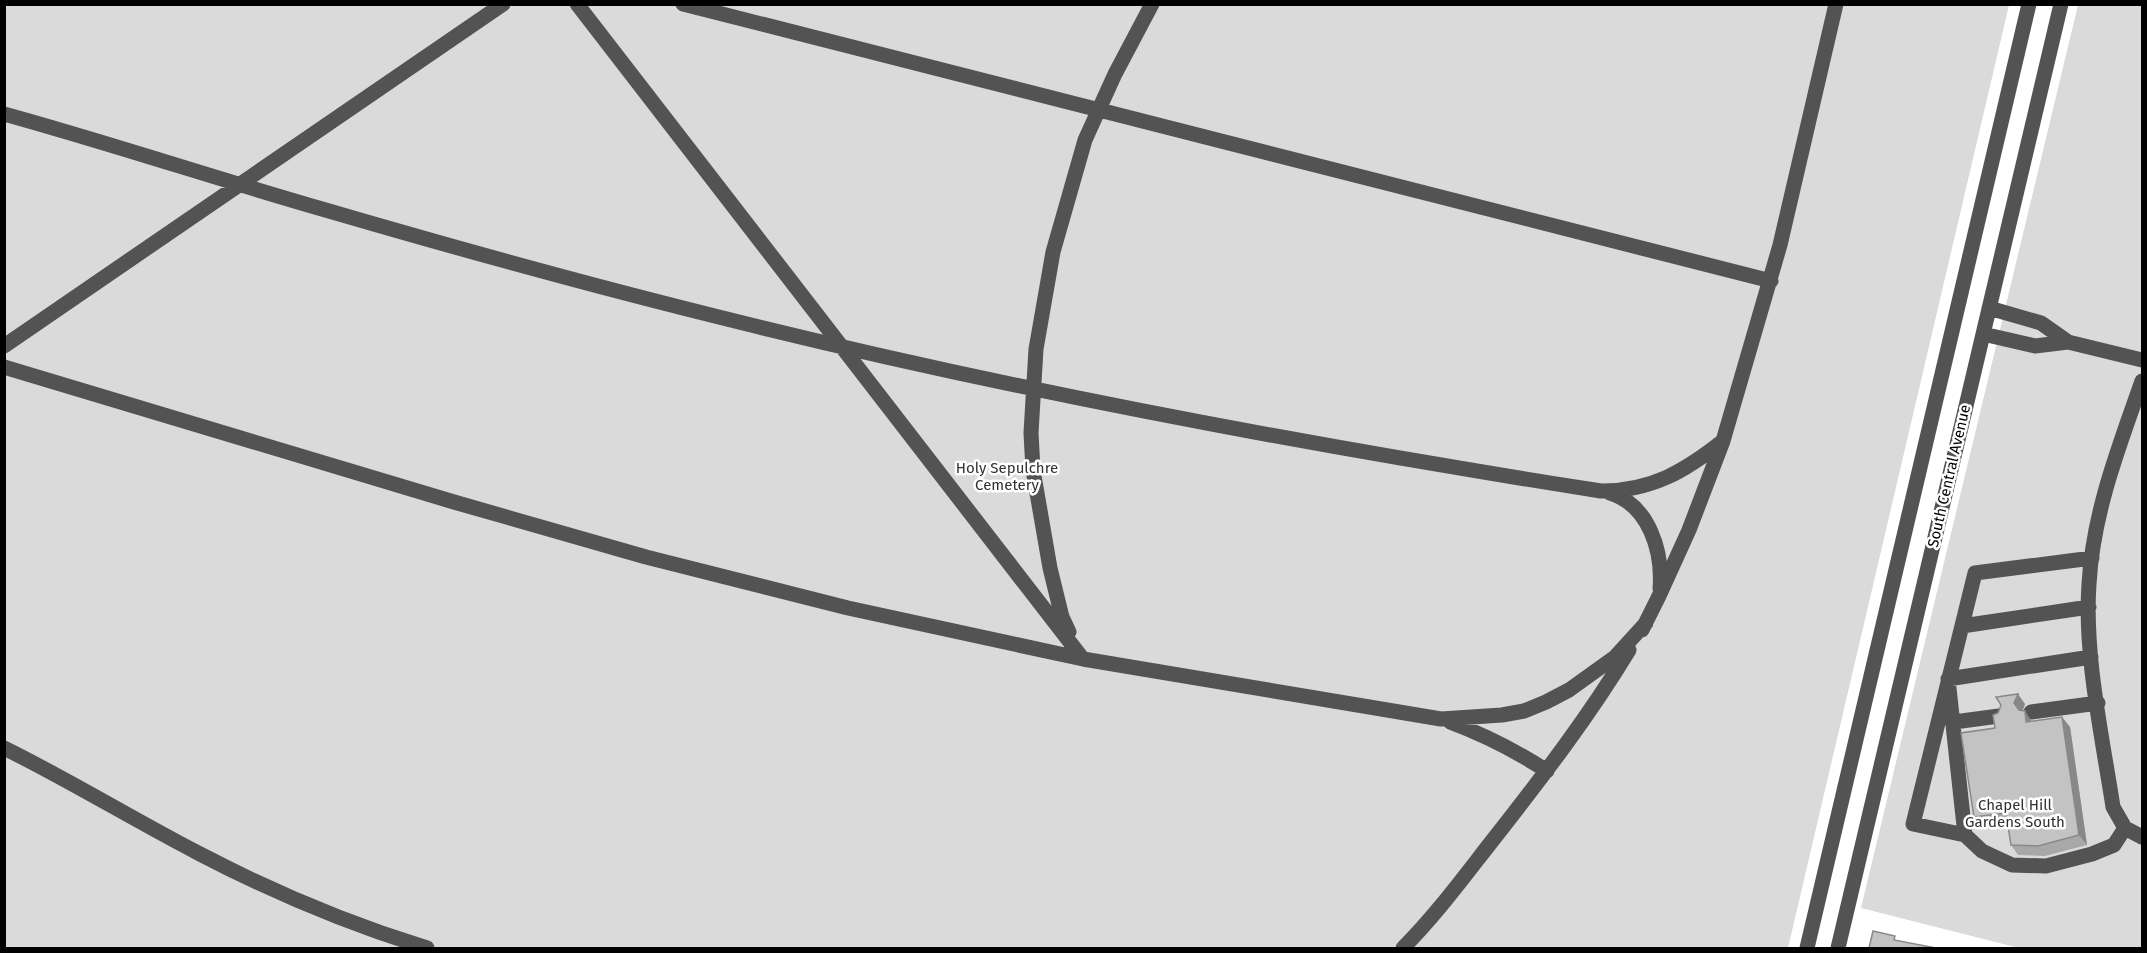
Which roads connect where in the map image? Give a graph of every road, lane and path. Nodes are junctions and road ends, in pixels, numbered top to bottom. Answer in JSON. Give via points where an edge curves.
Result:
{"nodes":[{"id":1,"x":503,"y":4,"type":"edge"},
{"id":2,"x":577,"y":4,"type":"edge"},
{"id":3,"x":683,"y":4,"type":"edge"},
{"id":4,"x":1152,"y":4,"type":"edge"},
{"id":5,"x":1836,"y":4,"type":"edge"},
{"id":6,"x":2029,"y":4,"type":"edge"},
{"id":7,"x":2061,"y":4,"type":"edge"},
{"id":8,"x":1097,"y":110,"type":"junction"},
{"id":9,"x":4,"y":114,"type":"edge"},
{"id":10,"x":241,"y":185,"type":"junction"},
{"id":11,"x":1771,"y":281,"type":"junction"},
{"id":12,"x":1989,"y":308,"type":"junction"},
{"id":13,"x":1983,"y":334,"type":"junction"},
{"id":14,"x":2068,"y":342,"type":"junction"},
{"id":15,"x":4,"y":346,"type":"edge"},
{"id":16,"x":840,"y":346,"type":"junction"},
{"id":17,"x":2142,"y":360,"type":"edge"},
{"id":18,"x":4,"y":367,"type":"edge"},
{"id":19,"x":2142,"y":381,"type":"edge"},
{"id":20,"x":1033,"y":388,"type":"junction"},
{"id":21,"x":1723,"y":441,"type":"junction"},
{"id":22,"x":1601,"y":491,"type":"junction"},
{"id":23,"x":2092,"y":558,"type":"junction"},
{"id":24,"x":1659,"y":596,"type":"junction"},
{"id":25,"x":2089,"y":608,"type":"junction"},
{"id":26,"x":1646,"y":623,"type":"junction"},
{"id":27,"x":1962,"y":626,"type":"junction"},
{"id":28,"x":2091,"y":657,"type":"junction"},
{"id":29,"x":1083,"y":659,"type":"junction"},
{"id":30,"x":1948,"y":679,"type":"junction"},
{"id":31,"x":2098,"y":703,"type":"junction"},
{"id":32,"x":2031,"y":712,"type":"dead end"},
{"id":33,"x":2000,"y":716,"type":"edge"},
{"id":34,"x":1441,"y":719,"type":"junction"},
{"id":35,"x":1954,"y":722,"type":"junction"},
{"id":36,"x":4,"y":748,"type":"edge"},
{"id":37,"x":1547,"y":771,"type":"junction"},
{"id":38,"x":2125,"y":828,"type":"junction"},
{"id":39,"x":1965,"y":835,"type":"junction"},
{"id":40,"x":2142,"y":837,"type":"edge"},
{"id":41,"x":427,"y":948,"type":"edge"},
{"id":42,"x":1403,"y":948,"type":"edge"},
{"id":43,"x":1807,"y":948,"type":"edge"},
{"id":44,"x":1838,"y":948,"type":"edge"}],
"edges":[{"from":1,"to":10,"type":"street"},
{"from":2,"to":16,"type":"street"},
{"from":3,"to":8,"type":"street"},
{"from":4,"to":8,"type":"street"},
{"from":5,"to":11,"type":"street"},
{"from":6,"to":43,"type":"street","name":"South Central Avenue"},
{"from":7,"to":12,"type":"street","name":"South Central Avenue"},
{"from":8,"to":11,"type":"street"},
{"from":8,"to":20,"type":"street","via":[[1053,252]]},
{"from":9,"to":10,"type":"street"},
{"from":10,"to":15,"type":"street"},
{"from":10,"to":16,"type":"street","via":[[570,278]]},
{"from":11,"to":21,"type":"street"},
{"from":12,"to":13,"type":"street","name":"South Central Avenue"},
{"from":12,"to":14,"type":"street","via":[[2041,323]]},
{"from":13,"to":14,"type":"street","via":[[2035,346]]},
{"from":13,"to":44,"type":"street","name":"South Central Avenue"},
{"from":14,"to":17,"type":"street"},
{"from":16,"to":20,"type":"street"},
{"from":16,"to":29,"type":"street"},
{"from":18,"to":29,"type":"street","via":[[646,557],[848,608]]},
{"from":19,"to":23,"type":"street","via":[[2109,476]]},
{"from":20,"to":22,"type":"street","via":[[1186,420]]},
{"from":20,"to":29,"type":"street","via":[[1033,470],[1050,568],[1062,617]]},
{"from":21,"to":22,"type":"street","via":[[1692,464],[1646,486]]},
{"from":21,"to":24,"type":"street"},
{"from":22,"to":24,"type":"street","via":[[1632,504],[1650,530],[1660,563]]},
{"from":23,"to":25,"type":"street"},
{"from":23,"to":27,"type":"street","via":[[1975,573]]},
{"from":24,"to":26,"type":"street"},
{"from":25,"to":27,"type":"street"},
{"from":25,"to":28,"type":"street"},
{"from":26,"to":34,"type":"street","via":[[1615,657],[1546,702],[1502,715]]},
{"from":26,"to":37,"type":"street","via":[[1599,699]]},
{"from":27,"to":30,"type":"street"},
{"from":28,"to":30,"type":"street"},
{"from":28,"to":31,"type":"street"},
{"from":29,"to":34,"type":"street"},
{"from":30,"to":35,"type":"street"},
{"from":30,"to":39,"type":"street","via":[[1913,824]]},
{"from":31,"to":32,"type":"street"},
{"from":31,"to":38,"type":"street","via":[[2113,807]]},
{"from":33,"to":35,"type":"street"},
{"from":34,"to":37,"type":"street","via":[[1515,751]]},
{"from":35,"to":39,"type":"street"},
{"from":36,"to":41,"type":"street","via":[[242,875],[334,916]]},
{"from":37,"to":42,"type":"street","via":[[1441,907]]},
{"from":38,"to":39,"type":"street","via":[[2114,845],[2046,866],[2012,865],[1982,851]]},
{"from":38,"to":40,"type":"street"}]}
